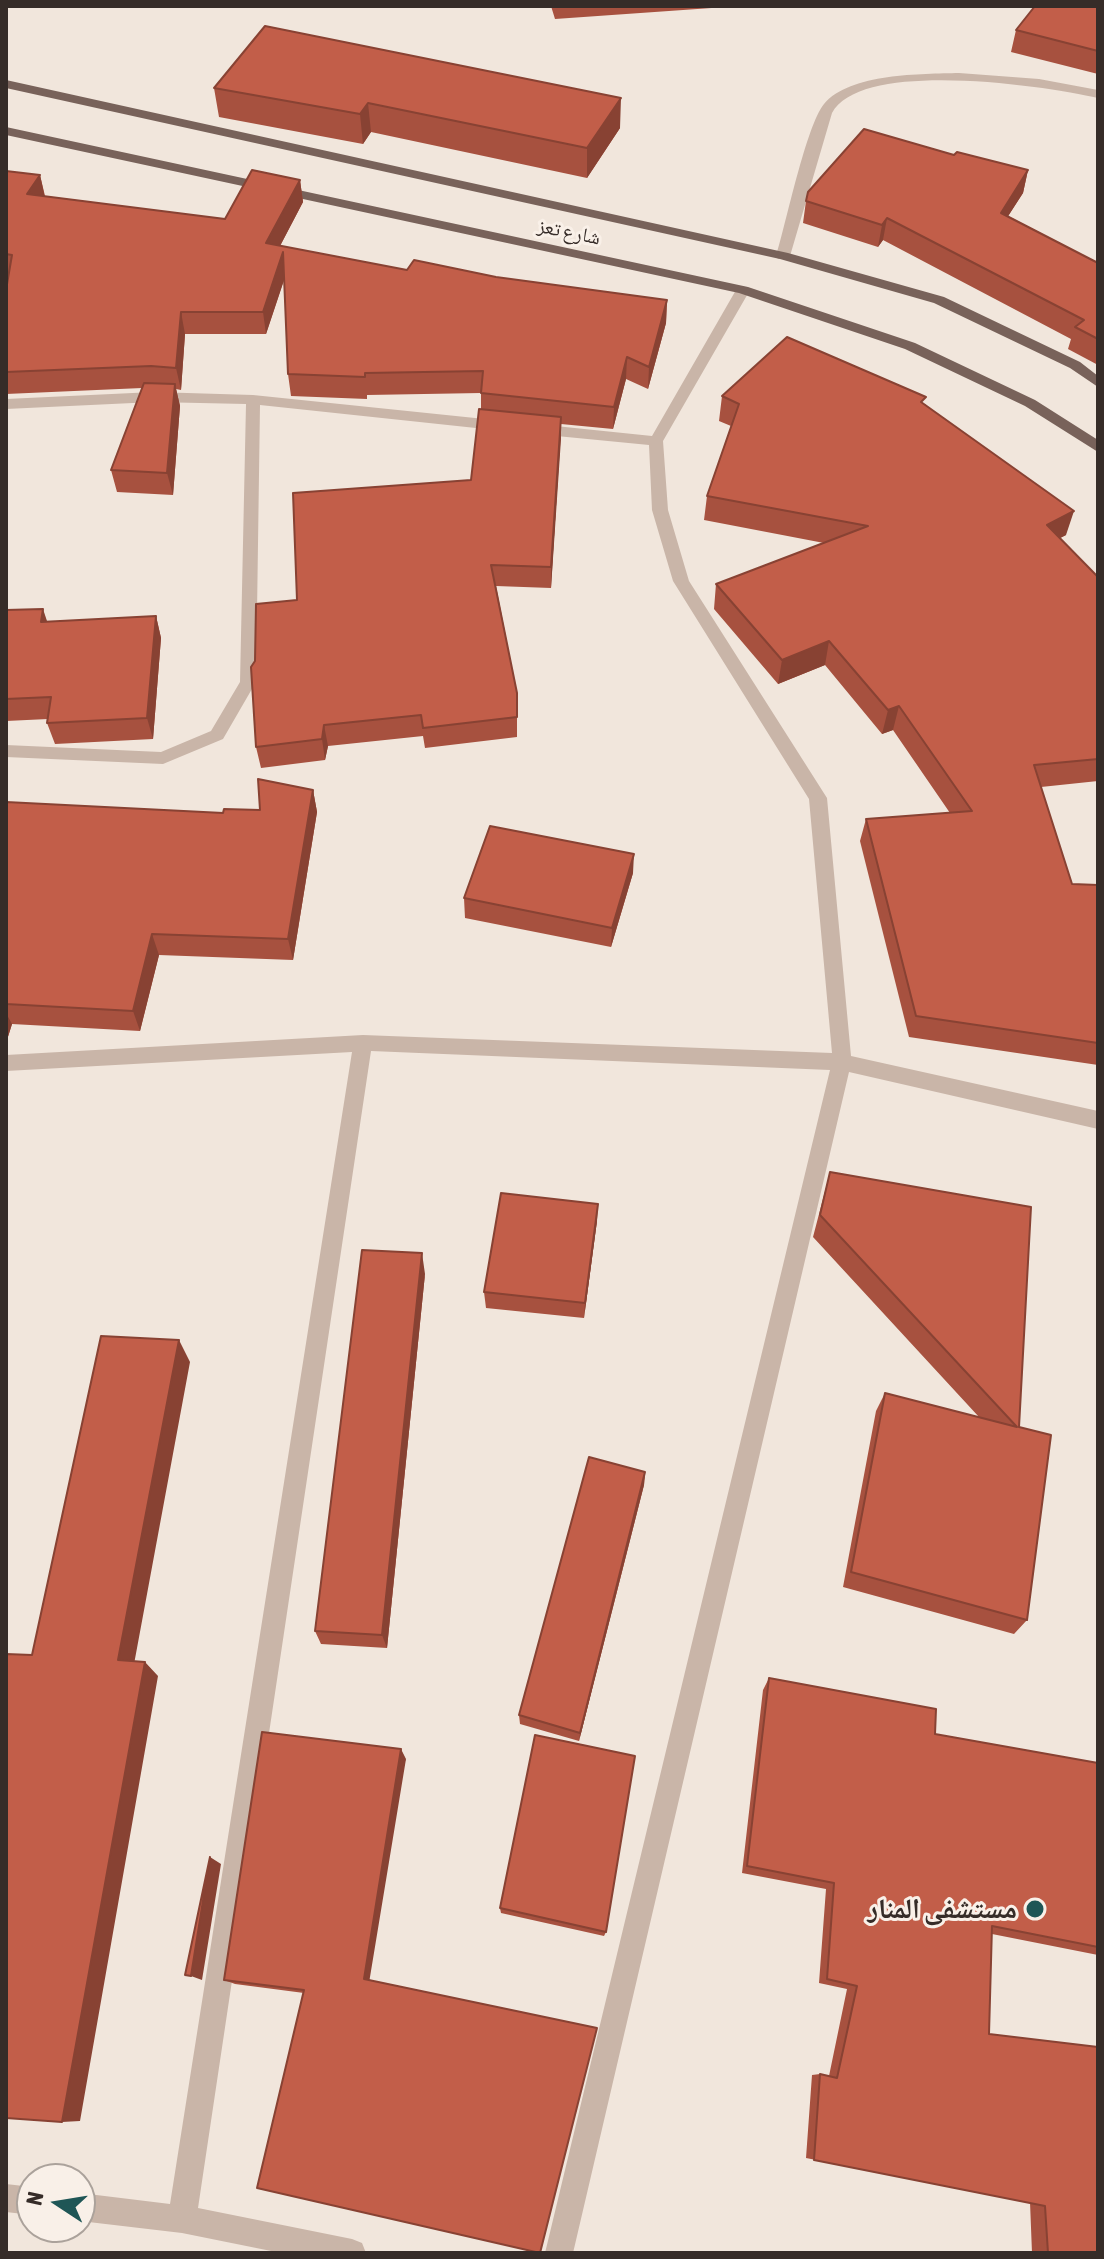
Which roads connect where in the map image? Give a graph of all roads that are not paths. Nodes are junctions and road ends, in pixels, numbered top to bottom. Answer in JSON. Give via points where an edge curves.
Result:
{"nodes":[{"id":1,"x":6,"y":84,"type":"edge"},
{"id":2,"x":1098,"y":94,"type":"edge"},
{"id":3,"x":6,"y":131,"type":"edge"},
{"id":4,"x":783,"y":256,"type":"junction"},
{"id":5,"x":743,"y":290,"type":"junction"},
{"id":6,"x":1098,"y":383,"type":"edge"},
{"id":7,"x":253,"y":400,"type":"junction"},
{"id":8,"x":6,"y":404,"type":"edge"},
{"id":9,"x":656,"y":441,"type":"junction"},
{"id":10,"x":1098,"y":447,"type":"edge"},
{"id":11,"x":6,"y":751,"type":"edge"},
{"id":12,"x":363,"y":1043,"type":"junction"},
{"id":13,"x":842,"y":1062,"type":"junction"},
{"id":14,"x":6,"y":1063,"type":"edge"},
{"id":15,"x":1098,"y":1120,"type":"edge"},
{"id":16,"x":96,"y":2209,"type":"edge"},
{"id":17,"x":182,"y":2219,"type":"junction"},
{"id":18,"x":352,"y":2253,"type":"edge"},
{"id":19,"x":559,"y":2253,"type":"edge"}],
"edges":[{"from":1,"to":4,"type":"main road","name":"شارع تعز"},
{"from":2,"to":4,"type":"street","via":[[989,76],[896,80],[851,90],[828,107]]},
{"from":3,"to":5,"type":"main road","name":"شارع تعز"},
{"from":4,"to":6,"type":"main road","name":"شارع تعز","via":[[939,300],[1075,365]]},
{"from":5,"to":9,"type":"street"},
{"from":5,"to":10,"type":"main road","name":"شارع تعز","via":[[910,346],[1030,403]]},
{"from":7,"to":8,"type":"street","via":[[154,397]]},
{"from":7,"to":9,"type":"street"},
{"from":7,"to":11,"type":"street","via":[[248,682],[217,735],[163,758]]},
{"from":9,"to":13,"type":"street","via":[[660,510],[681,581],[818,798]]},
{"from":12,"to":13,"type":"street"},
{"from":12,"to":14,"type":"street"},
{"from":12,"to":17,"type":"street"},
{"from":13,"to":15,"type":"street"},
{"from":13,"to":19,"type":"street"},
{"from":16,"to":17,"type":"street"},
{"from":17,"to":18,"type":"street"}]}
